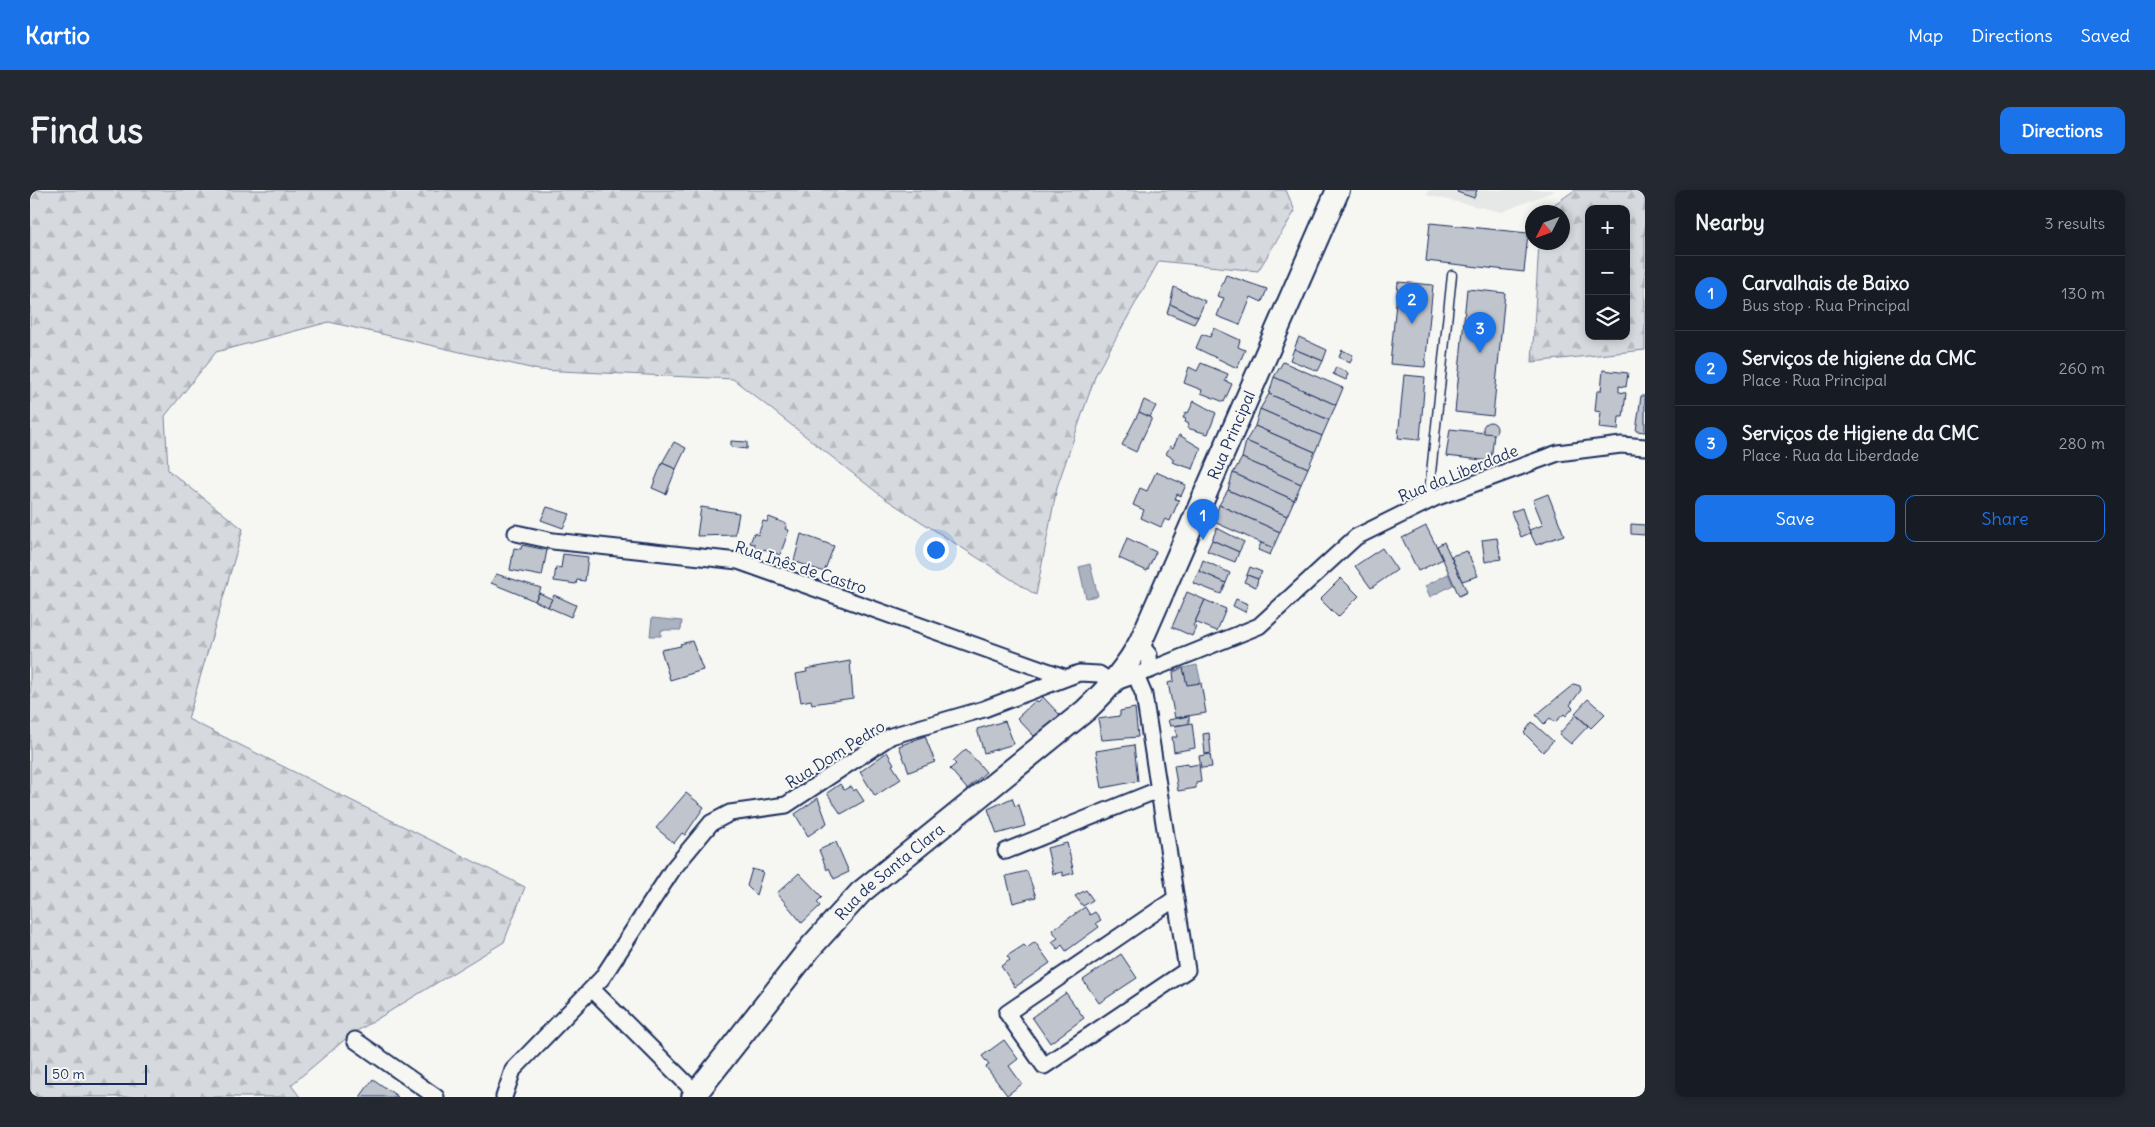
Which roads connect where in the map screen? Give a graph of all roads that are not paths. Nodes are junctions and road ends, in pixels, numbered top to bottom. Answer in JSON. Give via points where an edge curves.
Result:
{"nodes":[{"id":1,"x":1338,"y":190,"type":"edge"},
{"id":2,"x":1452,"y":275,"type":"dead end"},
{"id":3,"x":1645,"y":447,"type":"edge"},
{"id":4,"x":1428,"y":501,"type":"junction"},
{"id":5,"x":516,"y":533,"type":"dead end"},
{"id":6,"x":1140,"y":644,"type":"junction"},
{"id":7,"x":1064,"y":677,"type":"junction"},
{"id":8,"x":1129,"y":677,"type":"junction"},
{"id":9,"x":1158,"y":790,"type":"junction"},
{"id":10,"x":1006,"y":851,"type":"dead end"},
{"id":11,"x":1176,"y":898,"type":"junction"},
{"id":12,"x":592,"y":990,"type":"junction"},
{"id":13,"x":355,"y":1040,"type":"dead end"},
{"id":14,"x":695,"y":1095,"type":"edge"},
{"id":15,"x":436,"y":1097,"type":"edge"},
{"id":16,"x":504,"y":1097,"type":"edge"}],
"edges":[{"from":1,"to":6,"type":"street","name":"Rua Principal"},
{"from":2,"to":4,"type":"lane"},
{"from":3,"to":4,"type":"street","name":"Rua da Liberdade","via":[[1621,445],[1558,453]]},
{"from":4,"to":8,"type":"street","name":"Rua da Liberdade","via":[[1356,537],[1259,626]]},
{"from":5,"to":7,"type":"street","name":"Rua Inês de Castro","via":[[553,541],[738,561]]},
{"from":6,"to":8,"type":"street","name":"Rua Principal"},
{"from":6,"to":8,"type":"street","via":[[1149,655]]},
{"from":7,"to":8,"type":"street","name":"Rua Dom Pedro","via":[[1093,672]]},
{"from":7,"to":12,"type":"street","name":"Rua Dom Pedro","via":[[984,709],[891,736],[786,805],[730,813],[710,823],[673,869]]},
{"from":8,"to":9,"type":"street","via":[[1144,695]]},
{"from":8,"to":14,"type":"street","name":"Rua de Santa Clara","via":[[861,892],[810,948]]},
{"from":9,"to":10,"type":"street"},
{"from":9,"to":11,"type":"street"},
{"from":11,"to":11,"type":"street","via":[[1187,970],[1044,1066],[1007,1013]]},
{"from":12,"to":14,"type":"street"},
{"from":12,"to":16,"type":"street","name":"Rua Dom Pedro","via":[[513,1070]]},
{"from":13,"to":15,"type":"street"}]}
